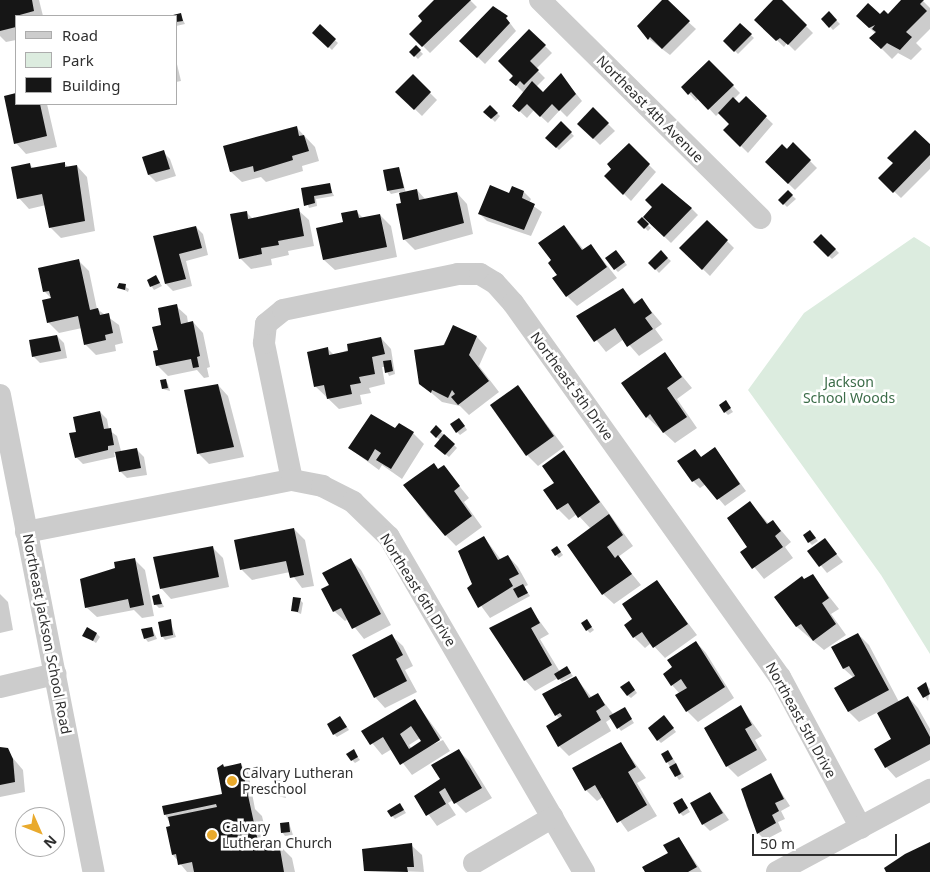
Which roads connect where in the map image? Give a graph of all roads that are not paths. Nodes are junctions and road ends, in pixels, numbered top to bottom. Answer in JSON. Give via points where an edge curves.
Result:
{"nodes":[{"id":1,"x":540,"y":0,"type":"edge"},
{"id":2,"x":760,"y":218,"type":"dead end"},
{"id":3,"x":0,"y":395,"type":"edge"},
{"id":4,"x":292,"y":480,"type":"junction"},
{"id":5,"x":26,"y":532,"type":"junction"},
{"id":6,"x":55,"y":674,"type":"junction"},
{"id":7,"x":0,"y":687,"type":"edge"},
{"id":8,"x":930,"y":790,"type":"edge"},
{"id":9,"x":553,"y":817,"type":"junction"},
{"id":10,"x":860,"y":828,"type":"junction"},
{"id":11,"x":474,"y":863,"type":"dead end"},
{"id":12,"x":94,"y":872,"type":"edge"},
{"id":13,"x":584,"y":872,"type":"edge"},
{"id":14,"x":777,"y":872,"type":"edge"}],
"edges":[{"from":1,"to":2,"type":"street","name":"Northeast 4th Avenue"},
{"from":3,"to":5,"type":"street","name":"Northeast Jackson School Road"},
{"from":4,"to":5,"type":"street","name":"Northeast 6th Drive"},
{"from":4,"to":9,"type":"street","name":"Northeast 6th Drive","via":[[322,486],[353,502],[389,538]]},
{"from":4,"to":10,"type":"street","name":"Northeast 5th Drive","via":[[264,343],[266,324],[283,310],[458,274],[480,274],[495,283],[513,303],[780,677]]},
{"from":5,"to":6,"type":"street","name":"Northeast Jackson School Road"},
{"from":6,"to":7,"type":"street"},
{"from":6,"to":12,"type":"street","name":"Northeast Jackson School Road"},
{"from":8,"to":10,"type":"street"},
{"from":9,"to":11,"type":"street"},
{"from":9,"to":13,"type":"street","name":"Northeast 6th Drive"},
{"from":10,"to":14,"type":"street"}]}
